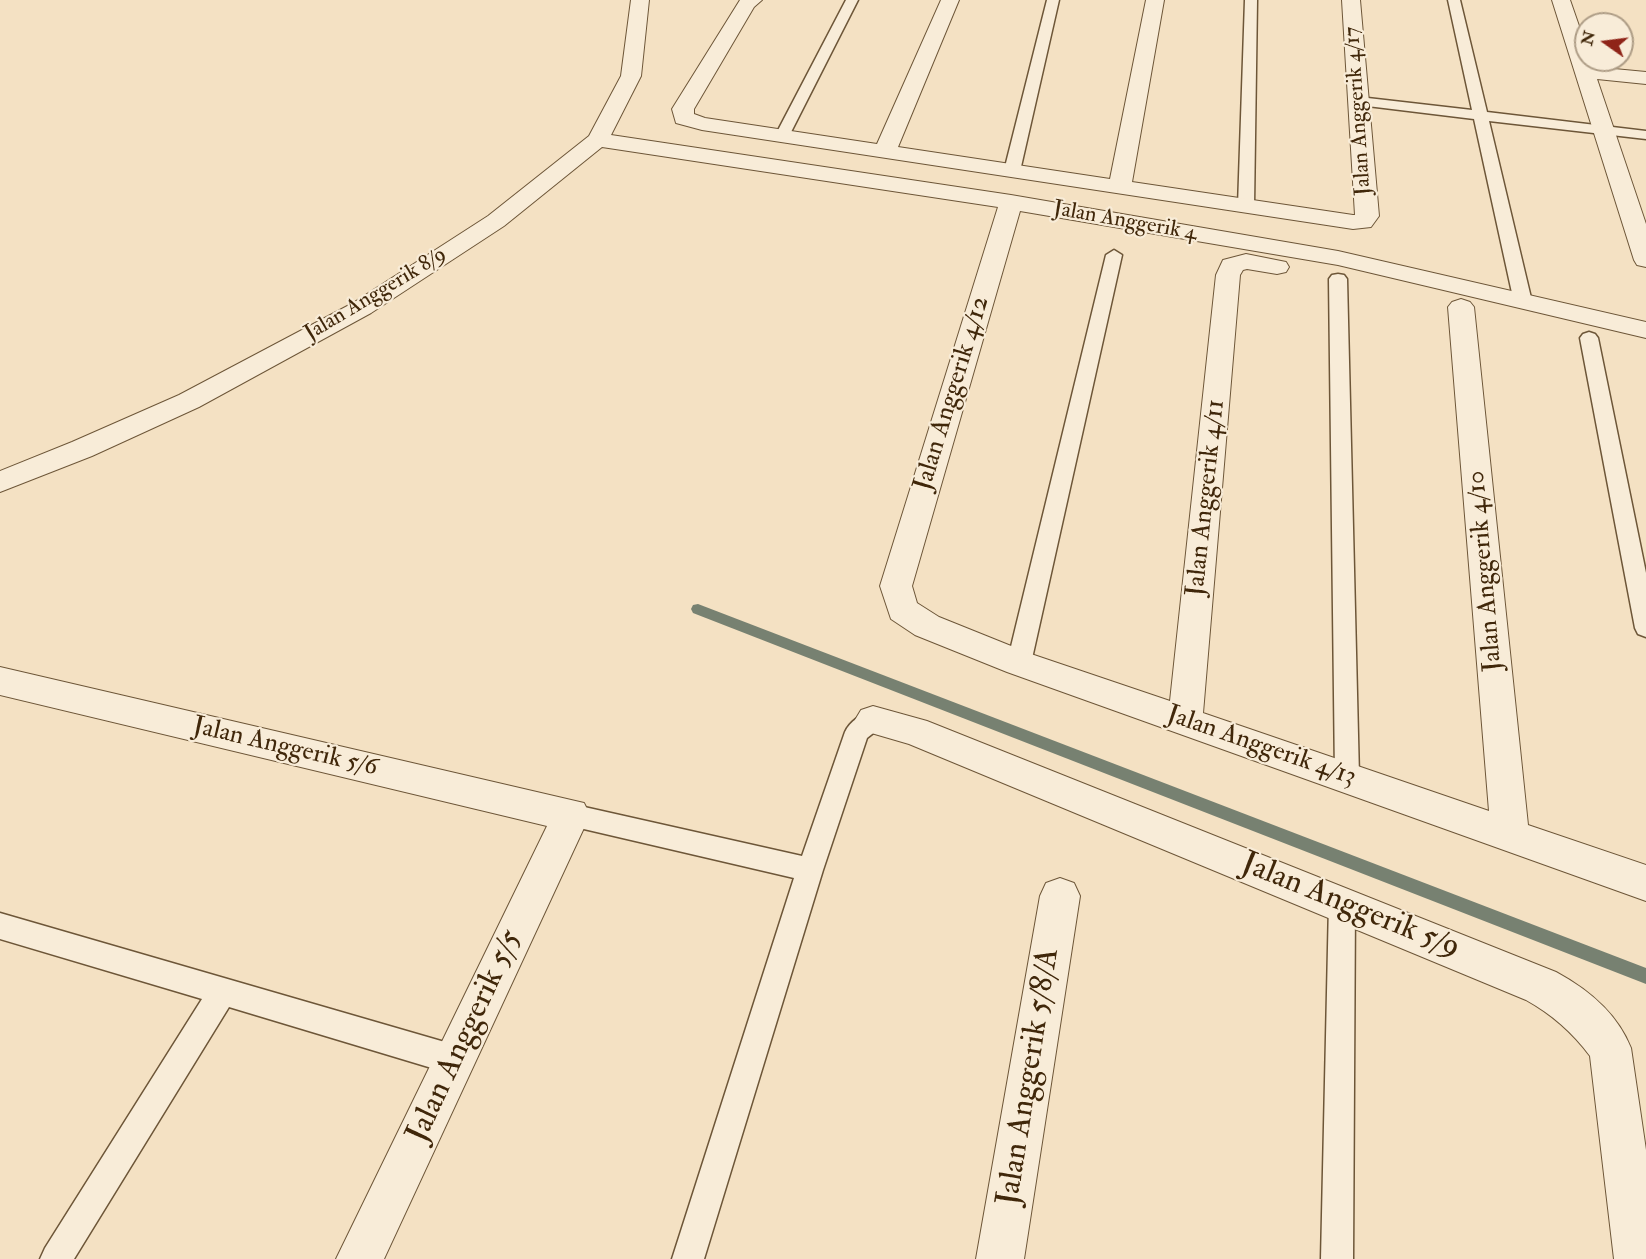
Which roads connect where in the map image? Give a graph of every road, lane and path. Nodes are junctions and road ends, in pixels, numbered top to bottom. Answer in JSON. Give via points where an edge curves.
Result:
{"nodes":[{"id":1,"x":640,"y":0,"type":"edge"},
{"id":2,"x":753,"y":0,"type":"edge"},
{"id":3,"x":852,"y":0,"type":"edge"},
{"id":4,"x":950,"y":0,"type":"edge"},
{"id":5,"x":1053,"y":0,"type":"edge"},
{"id":6,"x":1155,"y":0,"type":"edge"},
{"id":7,"x":1251,"y":0,"type":"edge"},
{"id":8,"x":1351,"y":0,"type":"edge"},
{"id":9,"x":1454,"y":0,"type":"edge"},
{"id":10,"x":1562,"y":0,"type":"edge"},
{"id":11,"x":1574,"y":38,"type":"edge"},
{"id":12,"x":1585,"y":72,"type":"joint"},
{"id":13,"x":1646,"y":78,"type":"edge"},
{"id":14,"x":1359,"y":101,"type":"junction"},
{"id":15,"x":1481,"y":116,"type":"junction"},
{"id":16,"x":1605,"y":130,"type":"junction"},
{"id":17,"x":1646,"y":135,"type":"edge"},
{"id":18,"x":782,"y":136,"type":"junction"},
{"id":19,"x":598,"y":140,"type":"junction"},
{"id":20,"x":885,"y":151,"type":"junction"},
{"id":21,"x":1012,"y":171,"type":"junction"},
{"id":22,"x":1622,"y":183,"type":"junction"},
{"id":23,"x":1646,"y":186,"type":"edge"},
{"id":24,"x":1120,"y":187,"type":"junction"},
{"id":25,"x":1011,"y":202,"type":"junction"},
{"id":26,"x":1246,"y":206,"type":"junction"},
{"id":27,"x":1114,"y":255,"type":"dead end"},
{"id":28,"x":1646,"y":260,"type":"edge"},
{"id":29,"x":1338,"y":279,"type":"junction"},
{"id":30,"x":1523,"y":302,"type":"junction"},
{"id":31,"x":1461,"y":307,"type":"junction"},
{"id":32,"x":1646,"y":330,"type":"edge"},
{"id":33,"x":1589,"y":338,"type":"junction"},
{"id":34,"x":1646,"y":350,"type":"edge"},
{"id":35,"x":0,"y":482,"type":"edge"},
{"id":36,"x":896,"y":586,"type":"joint"},
{"id":37,"x":1646,"y":628,"type":"edge"},
{"id":38,"x":1019,"y":663,"type":"junction"},
{"id":39,"x":0,"y":681,"type":"edge"},
{"id":40,"x":873,"y":720,"type":"joint"},
{"id":41,"x":1185,"y":721,"type":"junction"},
{"id":42,"x":1347,"y":777,"type":"junction"},
{"id":43,"x":571,"y":815,"type":"junction"},
{"id":44,"x":1510,"y":835,"type":"junction"},
{"id":45,"x":810,"y":870,"type":"junction"},
{"id":46,"x":1646,"y":883,"type":"edge"},
{"id":47,"x":1060,"y":896,"type":"dead end"},
{"id":48,"x":1342,"y":903,"type":"junction"},
{"id":49,"x":0,"y":926,"type":"edge"},
{"id":50,"x":222,"y":992,"type":"junction"},
{"id":51,"x":455,"y":1060,"type":"junction"},
{"id":52,"x":56,"y":1259,"type":"edge"},
{"id":53,"x":360,"y":1259,"type":"edge"},
{"id":54,"x":688,"y":1259,"type":"edge"},
{"id":55,"x":1000,"y":1259,"type":"edge"},
{"id":56,"x":1337,"y":1259,"type":"edge"},
{"id":57,"x":1638,"y":1259,"type":"edge"}],
"edges":[{"from":1,"to":19,"type":"street","name":"Jalan Anggerik 8/9","via":[[631,76]]},
{"from":2,"to":18,"type":"street","via":[[747,3],[683,109],[684,118]]},
{"from":3,"to":18,"type":"lane"},
{"from":4,"to":20,"type":"street"},
{"from":5,"to":21,"type":"lane"},
{"from":6,"to":24,"type":"street"},
{"from":7,"to":26,"type":"lane"},
{"from":8,"to":14,"type":"street","name":"Jalan Anggerik 4/17"},
{"from":9,"to":15,"type":"lane"},
{"from":10,"to":11,"type":"street"},
{"from":12,"to":13,"type":"street"},
{"from":12,"to":16,"type":"street"},
{"from":14,"to":15,"type":"lane"},
{"from":14,"to":26,"type":"street","name":"Jalan Anggerik 4/17","via":[[1367,216],[1364,222]]},
{"from":15,"to":16,"type":"lane"},
{"from":15,"to":30,"type":"lane"},
{"from":16,"to":17,"type":"lane"},
{"from":16,"to":22,"type":"street"},
{"from":18,"to":20,"type":"street"},
{"from":19,"to":25,"type":"street","name":"Jalan Anggerik 4"},
{"from":19,"to":35,"type":"street","name":"Jalan Anggerik 8/9","via":[[496,221],[362,308],[189,401]]},
{"from":20,"to":21,"type":"street"},
{"from":21,"to":24,"type":"street"},
{"from":22,"to":23,"type":"street"},
{"from":22,"to":28,"type":"street"},
{"from":24,"to":26,"type":"street"},
{"from":25,"to":30,"type":"street","name":"Jalan Anggerik 4","via":[[1338,258]]},
{"from":25,"to":36,"type":"street","name":"Jalan Anggerik 4/12"},
{"from":27,"to":38,"type":"lane"},
{"from":29,"to":31,"type":"street"},
{"from":29,"to":41,"type":"street","name":"Jalan Anggerik 4/11","via":[[1246,261],[1232,265],[1228,275]]},
{"from":29,"to":42,"type":"lane"},
{"from":30,"to":32,"type":"street","name":"Jalan Anggerik 4"},
{"from":31,"to":33,"type":"street"},
{"from":31,"to":44,"type":"street","name":"Jalan Anggerik 4/10"},
{"from":33,"to":34,"type":"street"},
{"from":33,"to":37,"type":"lane"},
{"from":36,"to":38,"type":"street","name":"Jalan Anggerik 4/13","via":[[903,610],[927,626]]},
{"from":38,"to":41,"type":"street","name":"Jalan Anggerik 4/13"},
{"from":39,"to":43,"type":"street","name":"Jalan Anggerik 5/6"},
{"from":40,"to":45,"type":"lane","via":[[857,732]]},
{"from":40,"to":48,"type":"street","name":"Jalan Anggerik 5/9","via":[[915,732]]},
{"from":41,"to":42,"type":"street","name":"Jalan Anggerik 4/13"},
{"from":42,"to":44,"type":"street","name":"Jalan Anggerik 4/13"},
{"from":43,"to":45,"type":"lane"},
{"from":43,"to":51,"type":"street","name":"Jalan Anggerik 5/5"},
{"from":44,"to":46,"type":"street","name":"Jalan Anggerik 4/13"},
{"from":45,"to":54,"type":"lane"},
{"from":47,"to":55,"type":"street","name":"Jalan Anggerik 5/8/A"},
{"from":48,"to":56,"type":"lane"},
{"from":48,"to":57,"type":"street","name":"Jalan Anggerik 5/9","via":[[1541,986],[1588,1019],[1610,1048]]},
{"from":49,"to":50,"type":"lane"},
{"from":50,"to":51,"type":"lane"},
{"from":50,"to":52,"type":"lane"},
{"from":51,"to":53,"type":"street","name":"Jalan Anggerik 5/5"}]}
